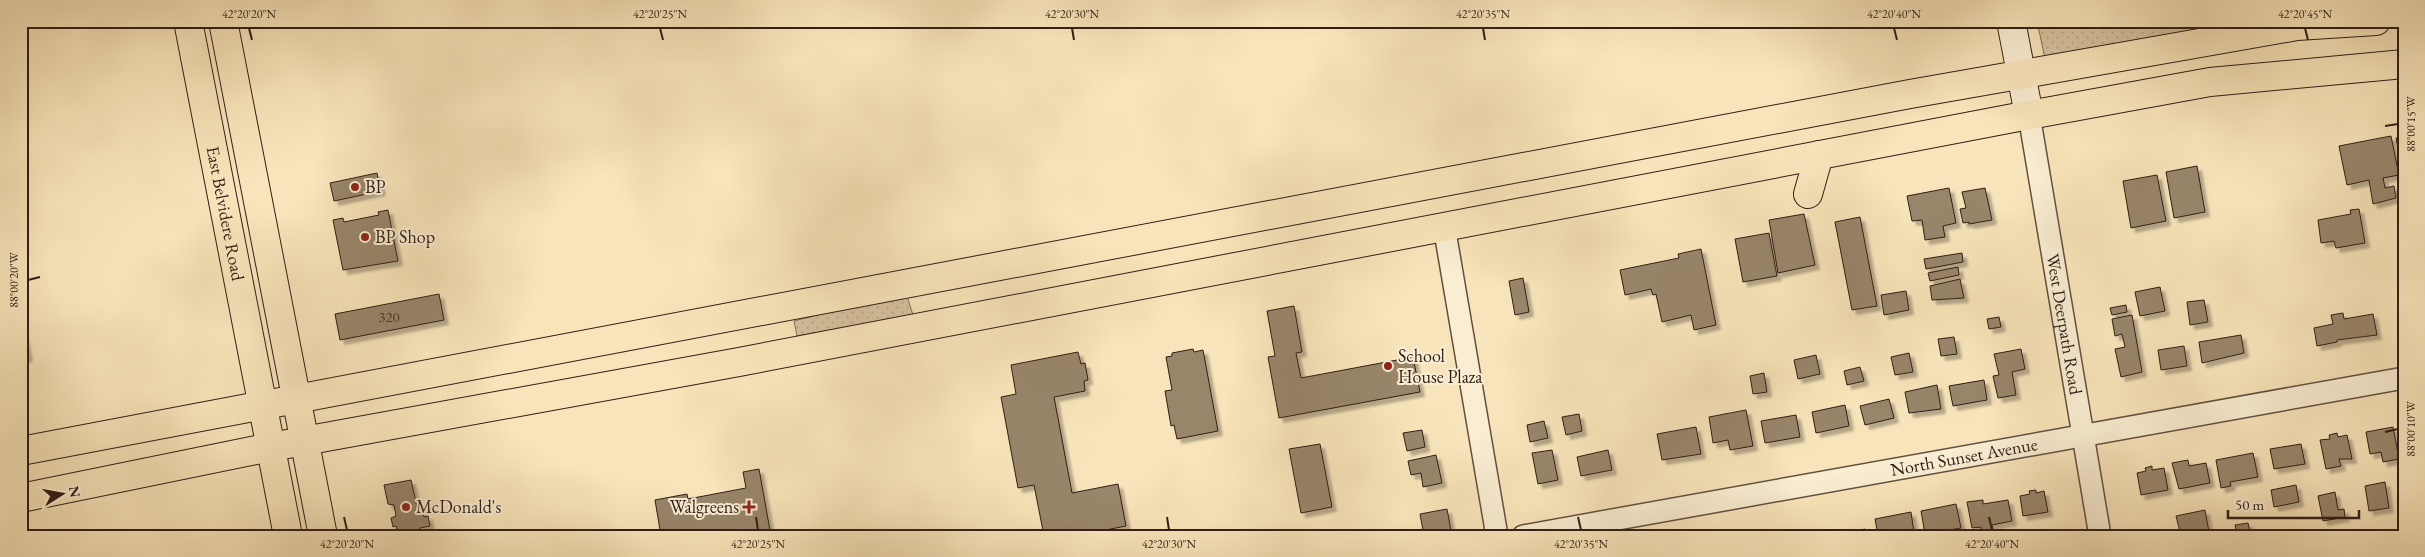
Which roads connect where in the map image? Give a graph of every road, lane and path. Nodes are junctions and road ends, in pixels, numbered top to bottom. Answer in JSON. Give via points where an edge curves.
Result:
{"nodes":[{"id":1,"x":188,"y":21,"type":"edge"},
{"id":2,"x":222,"y":21,"type":"edge"},
{"id":3,"x":2011,"y":21,"type":"edge"},
{"id":4,"x":2376,"y":21,"type":"edge"},
{"id":5,"x":2404,"y":64,"type":"edge"},
{"id":6,"x":2022,"y":76,"type":"junction"},
{"id":7,"x":2028,"y":115,"type":"junction"},
{"id":8,"x":1720,"y":130,"type":"junction"},
{"id":9,"x":1819,"y":155,"type":"junction"},
{"id":10,"x":1785,"y":161,"type":"junction"},
{"id":11,"x":1728,"y":172,"type":"junction"},
{"id":12,"x":1444,"y":226,"type":"junction"},
{"id":13,"x":2404,"y":378,"type":"edge"},
{"id":14,"x":295,"y":399,"type":"junction"},
{"id":15,"x":263,"y":406,"type":"junction"},
{"id":16,"x":2081,"y":436,"type":"junction"},
{"id":17,"x":304,"y":442,"type":"junction"},
{"id":18,"x":271,"y":447,"type":"junction"},
{"id":19,"x":21,"y":451,"type":"edge"},
{"id":20,"x":21,"y":498,"type":"edge"},
{"id":21,"x":288,"y":536,"type":"edge"},
{"id":22,"x":323,"y":536,"type":"edge"},
{"id":23,"x":1497,"y":536,"type":"edge"},
{"id":24,"x":1523,"y":536,"type":"edge"},
{"id":25,"x":2100,"y":536,"type":"edge"}],
"edges":[{"from":1,"to":15,"type":"main road","name":"East Belvidere Road"},
{"from":2,"to":14,"type":"main road","name":"East Belvidere Road"},
{"from":3,"to":6,"type":"street"},
{"from":4,"to":6,"type":"main road","via":[[2297,26]]},
{"from":5,"to":7,"type":"main road","via":[[2210,82]]},
{"from":6,"to":7,"type":"street"},
{"from":6,"to":8,"type":"main road"},
{"from":7,"to":9,"type":"main road"},
{"from":7,"to":16,"type":"street","name":"West Deerpath Road"},
{"from":8,"to":11,"type":"main road"},
{"from":8,"to":14,"type":"main road"},
{"from":9,"to":10,"type":"main road"},
{"from":9,"to":10,"type":"main road","via":[[1808,194]]},
{"from":10,"to":11,"type":"main road"},
{"from":11,"to":12,"type":"main road"},
{"from":12,"to":17,"type":"main road"},
{"from":12,"to":23,"type":"street"},
{"from":13,"to":16,"type":"street","name":"North Sunset Avenue"},
{"from":14,"to":15,"type":"main road"},
{"from":14,"to":17,"type":"main road","name":"East Belvidere Road"},
{"from":15,"to":18,"type":"main road","name":"East Belvidere Road"},
{"from":15,"to":19,"type":"main road"},
{"from":16,"to":24,"type":"street","name":"North Sunset Avenue"},
{"from":16,"to":25,"type":"street","name":"West Deerpath Road"},
{"from":17,"to":18,"type":"main road"},
{"from":17,"to":22,"type":"main road","name":"East Belvidere Road"},
{"from":18,"to":20,"type":"main road"},
{"from":18,"to":21,"type":"main road","name":"East Belvidere Road"}]}
